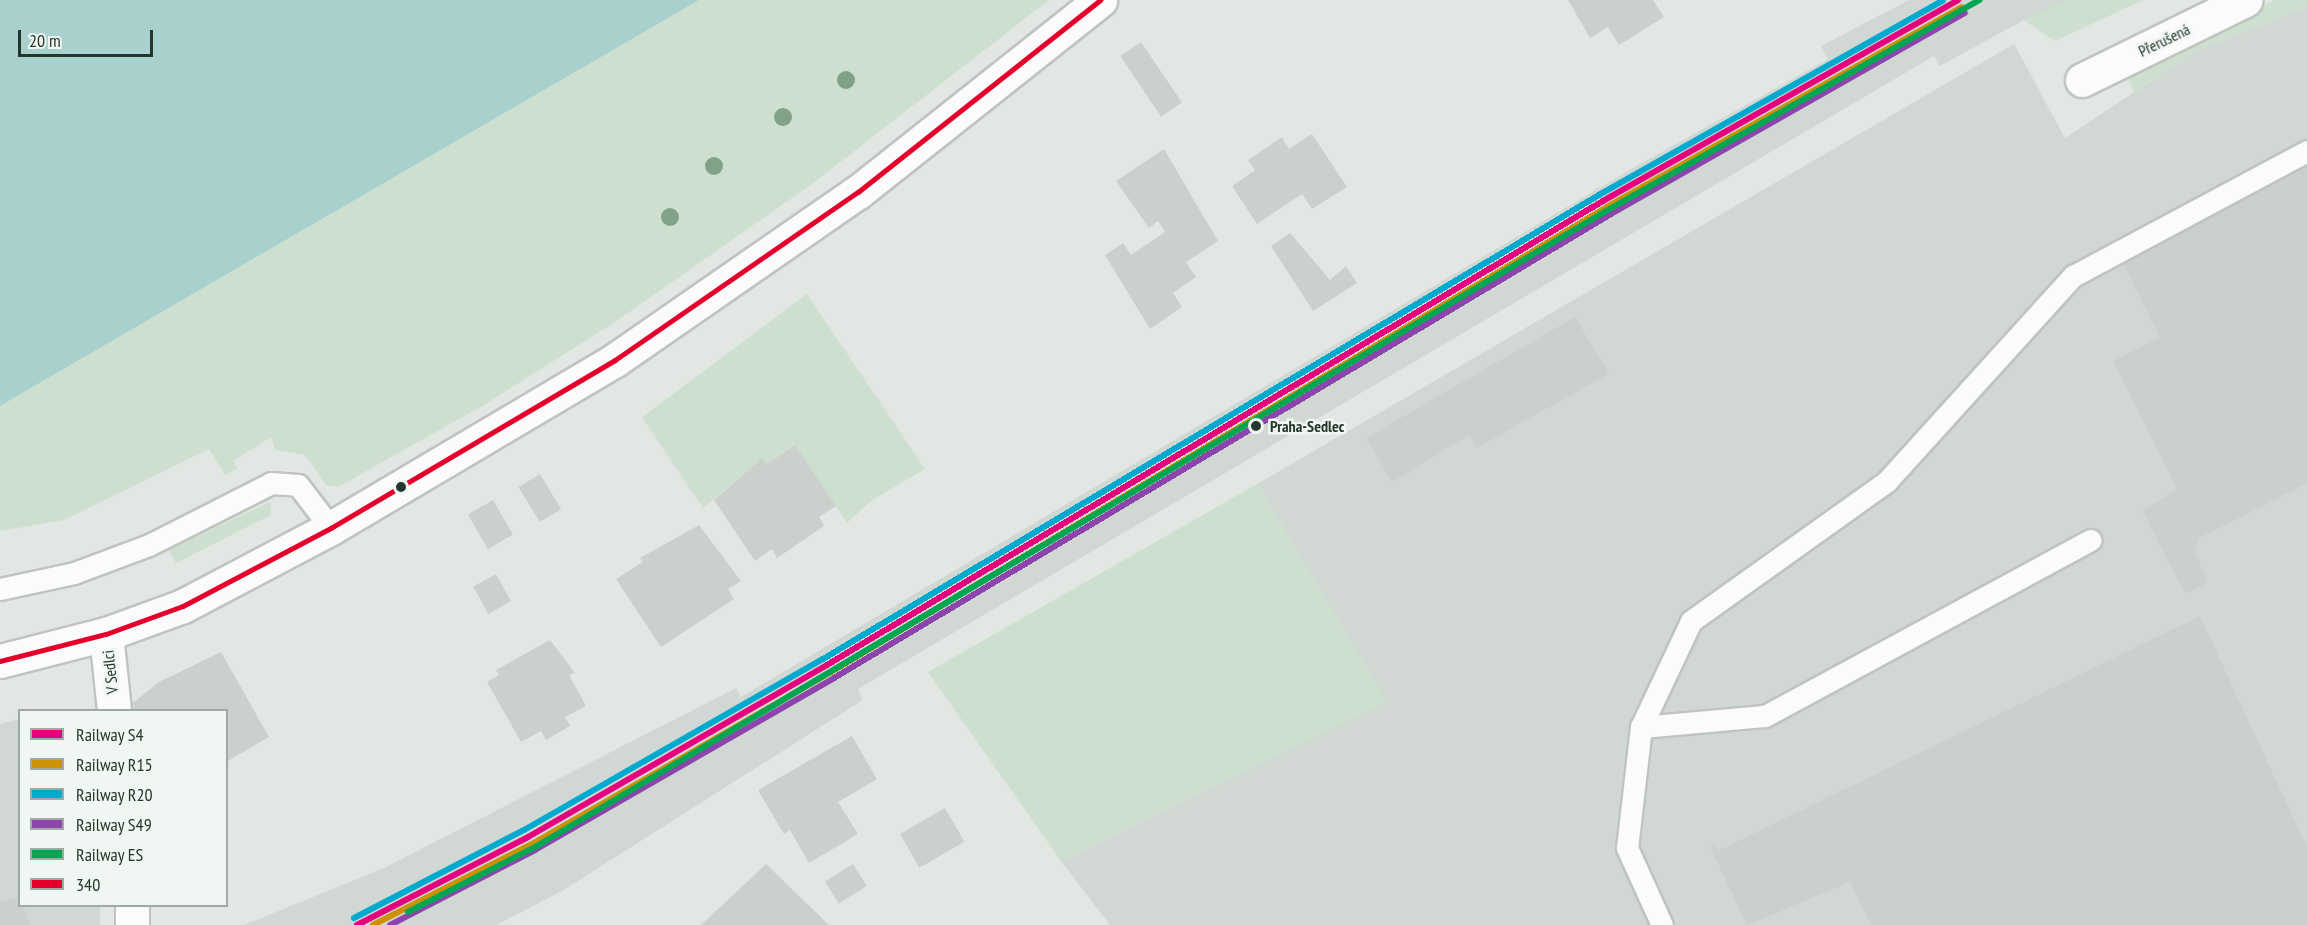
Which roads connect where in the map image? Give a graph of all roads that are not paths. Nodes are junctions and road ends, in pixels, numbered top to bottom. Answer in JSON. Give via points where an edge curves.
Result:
{"nodes":[{"id":1,"x":1100,"y":0,"type":"edge"},
{"id":2,"x":2245,"y":0,"type":"edge"},
{"id":3,"x":2082,"y":80,"type":"dead end"},
{"id":4,"x":2307,"y":151,"type":"edge"},
{"id":5,"x":331,"y":528,"type":"junction"},
{"id":6,"x":2090,"y":540,"type":"dead end"},
{"id":7,"x":0,"y":589,"type":"edge"},
{"id":8,"x":106,"y":634,"type":"junction"},
{"id":9,"x":0,"y":661,"type":"edge"},
{"id":10,"x":114,"y":709,"type":"edge"},
{"id":11,"x":1641,"y":727,"type":"junction"},
{"id":12,"x":132,"y":907,"type":"edge"},
{"id":13,"x":132,"y":925,"type":"edge"},
{"id":14,"x":1662,"y":925,"type":"edge"}],
"edges":[{"from":1,"to":5,"type":"main road","via":[[858,192],[615,360]]},
{"from":2,"to":3,"type":"main road","name":"Přerušená"},
{"from":4,"to":11,"type":"lane","via":[[2073,276],[1887,481],[1691,621]]},
{"from":5,"to":7,"type":"lane","via":[[298,485],[271,483],[149,545],[74,573]]},
{"from":5,"to":8,"type":"main road","via":[[183,606]]},
{"from":6,"to":11,"type":"lane","via":[[1765,716]]},
{"from":8,"to":9,"type":"main road"},
{"from":8,"to":10,"type":"main road","name":"V Sedlci"},
{"from":11,"to":14,"type":"lane","via":[[1627,848]]},
{"from":12,"to":13,"type":"main road"}]}
